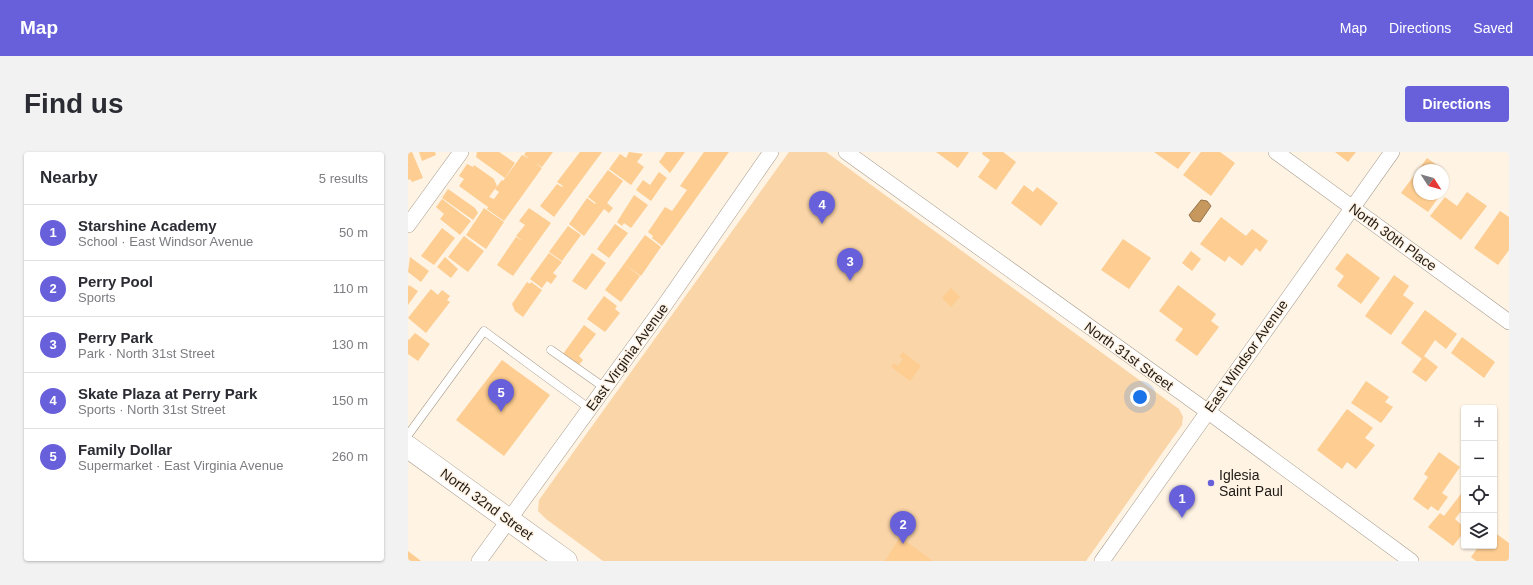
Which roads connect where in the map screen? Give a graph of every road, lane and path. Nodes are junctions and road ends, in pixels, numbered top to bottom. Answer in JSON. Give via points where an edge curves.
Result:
{"nodes":[{"id":1,"x":461,"y":152,"type":"edge"},
{"id":2,"x":771,"y":152,"type":"edge"},
{"id":3,"x":846,"y":152,"type":"edge"},
{"id":4,"x":1276,"y":152,"type":"edge"},
{"id":5,"x":1392,"y":152,"type":"edge"},
{"id":6,"x":1352,"y":208,"type":"junction"},
{"id":7,"x":408,"y":225,"type":"edge"},
{"id":8,"x":1509,"y":322,"type":"edge"},
{"id":9,"x":550,"y":350,"type":"dead end"},
{"id":10,"x":605,"y":388,"type":"junction"},
{"id":11,"x":590,"y":409,"type":"junction"},
{"id":12,"x":1207,"y":412,"type":"junction"},
{"id":13,"x":408,"y":435,"type":"edge"},
{"id":14,"x":408,"y":447,"type":"edge"},
{"id":15,"x":509,"y":520,"type":"junction"},
{"id":16,"x":479,"y":561,"type":"edge"},
{"id":17,"x":566,"y":561,"type":"edge"},
{"id":18,"x":1102,"y":561,"type":"edge"},
{"id":19,"x":1411,"y":561,"type":"edge"}],
"edges":[{"from":1,"to":7,"type":"street"},
{"from":2,"to":10,"type":"street","name":"East Virginia Avenue"},
{"from":3,"to":12,"type":"street","name":"North 31st Street"},
{"from":4,"to":6,"type":"street","name":"North 30th Place"},
{"from":5,"to":6,"type":"street","name":"East Windsor Avenue"},
{"from":6,"to":8,"type":"street","name":"North 30th Place"},
{"from":6,"to":12,"type":"street","name":"East Windsor Avenue"},
{"from":9,"to":10,"type":"lane"},
{"from":10,"to":11,"type":"street","name":"East Virginia Avenue"},
{"from":11,"to":13,"type":"lane","via":[[484,332]]},
{"from":11,"to":15,"type":"street","name":"East Virginia Avenue"},
{"from":12,"to":18,"type":"street","name":"East Windsor Avenue"},
{"from":12,"to":19,"type":"street","name":"North 31st Street"},
{"from":14,"to":15,"type":"main road","name":"North 32nd Street"},
{"from":15,"to":16,"type":"street","name":"East Virginia Avenue"},
{"from":15,"to":17,"type":"main road","name":"North 32nd Street"}]}
